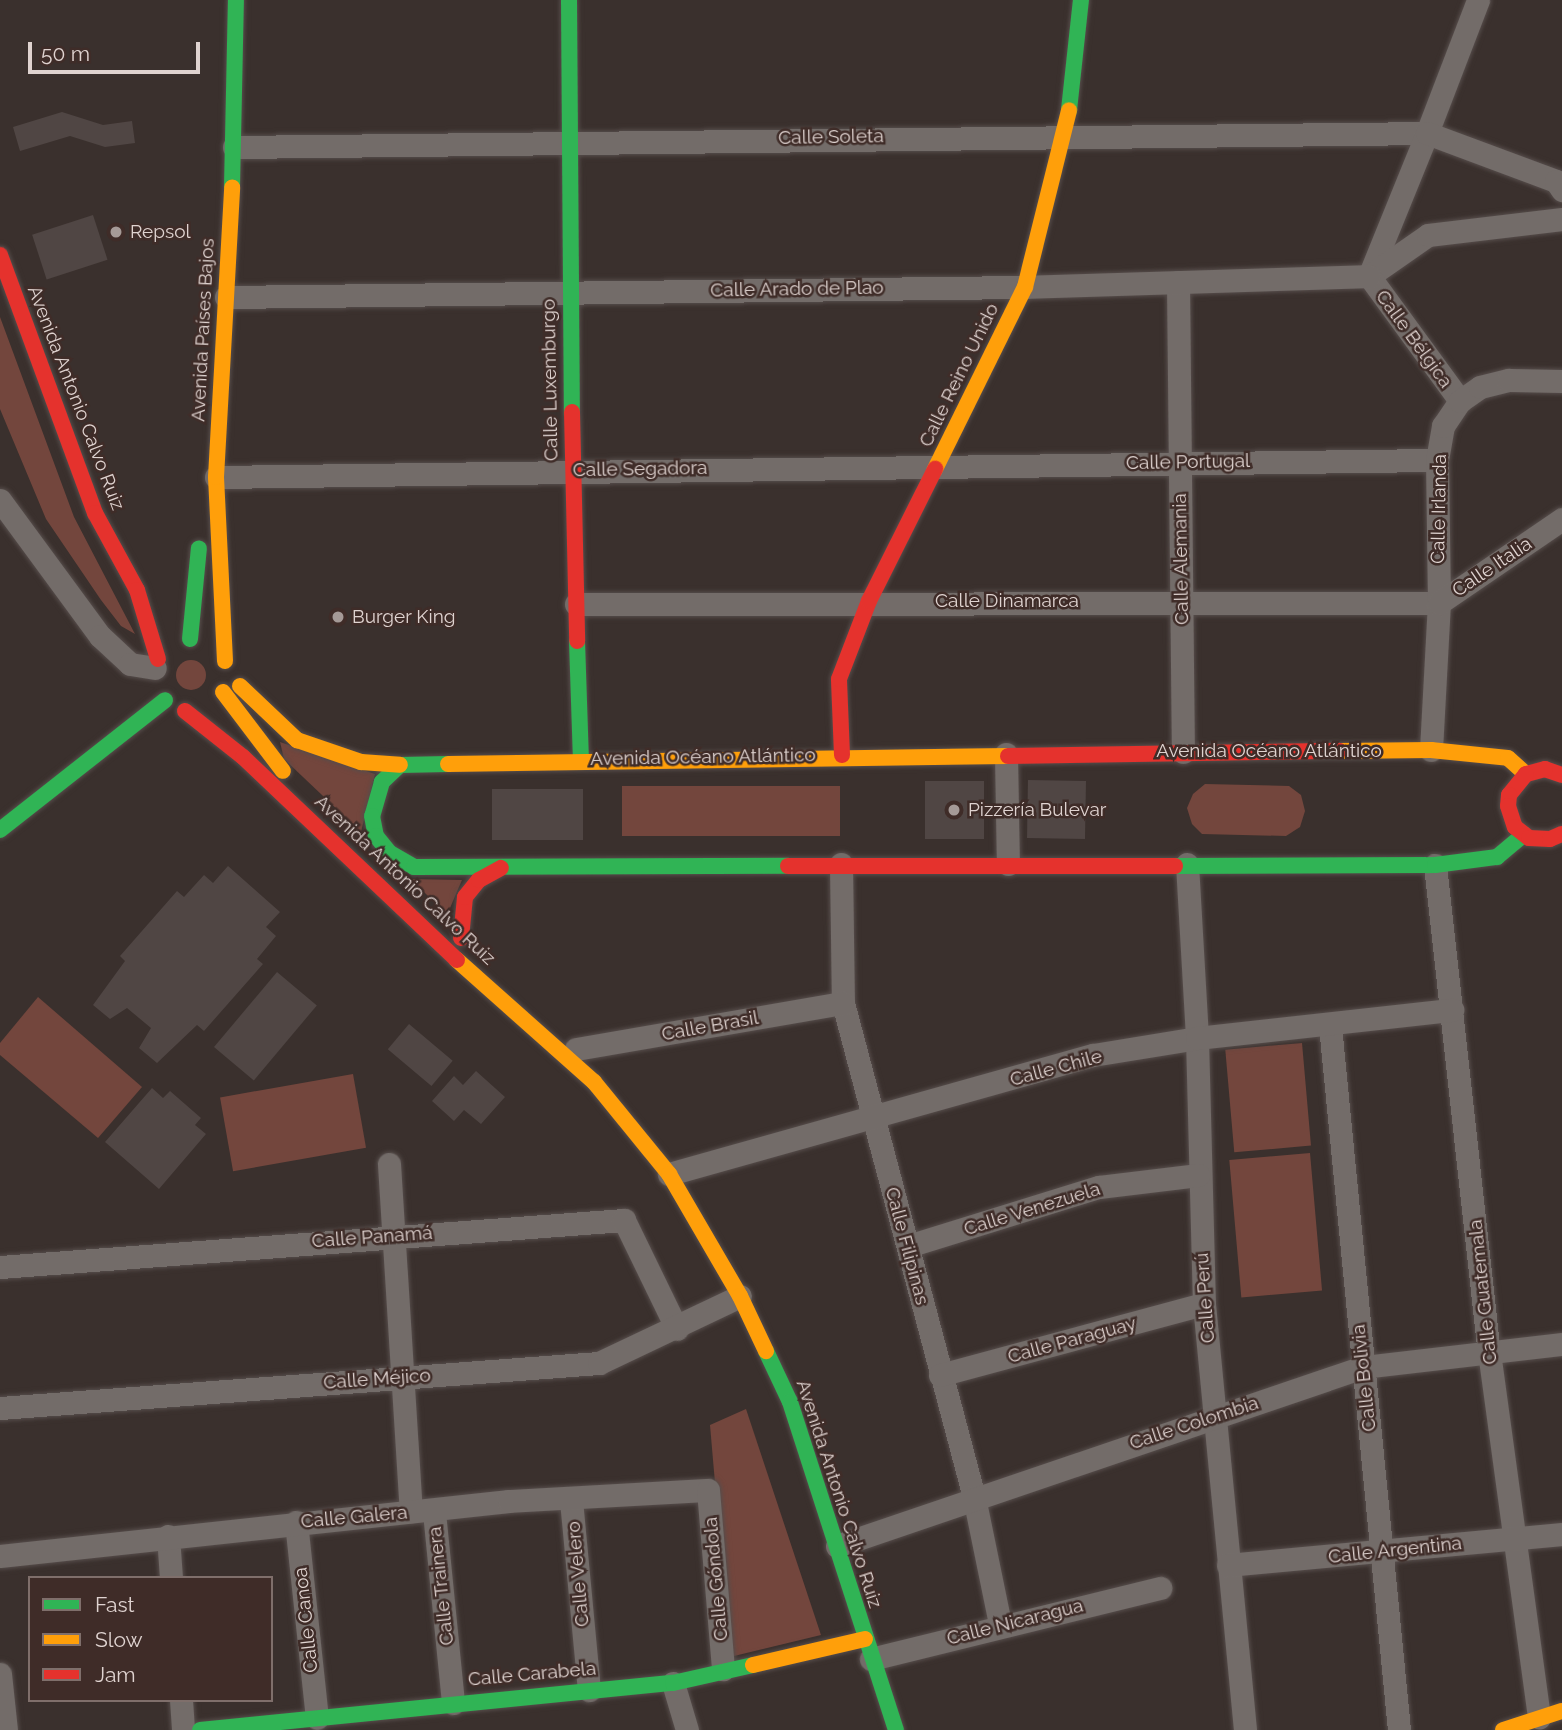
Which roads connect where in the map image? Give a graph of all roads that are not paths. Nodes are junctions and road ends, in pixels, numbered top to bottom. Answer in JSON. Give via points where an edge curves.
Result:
{"nodes":[{"id":1,"x":236,"y":0,"type":"edge"},
{"id":2,"x":569,"y":0,"type":"edge"},
{"id":3,"x":1081,"y":0,"type":"edge"},
{"id":4,"x":1478,"y":0,"type":"edge"},
{"id":5,"x":1427,"y":133,"type":"junction"},
{"id":6,"x":1066,"y":134,"type":"junction"},
{"id":7,"x":569,"y":140,"type":"junction"},
{"id":8,"x":234,"y":147,"type":"junction"},
{"id":9,"x":1562,"y":190,"type":"edge"},
{"id":10,"x":1562,"y":219,"type":"edge"},
{"id":11,"x":0,"y":255,"type":"edge"},
{"id":12,"x":1368,"y":276,"type":"junction"},
{"id":13,"x":1178,"y":282,"type":"junction"},
{"id":14,"x":1025,"y":286,"type":"junction"},
{"id":15,"x":570,"y":291,"type":"junction"},
{"id":16,"x":226,"y":297,"type":"junction"},
{"id":17,"x":1562,"y":381,"type":"edge"},
{"id":18,"x":202,"y":401,"type":"dead end"},
{"id":19,"x":1460,"y":401,"type":"junction"},
{"id":20,"x":1437,"y":460,"type":"junction"},
{"id":21,"x":1180,"y":462,"type":"junction"},
{"id":22,"x":938,"y":466,"type":"junction"},
{"id":23,"x":572,"y":470,"type":"junction"},
{"id":24,"x":216,"y":477,"type":"junction"},
{"id":25,"x":0,"y":500,"type":"edge"},
{"id":26,"x":1562,"y":519,"type":"edge"},
{"id":27,"x":137,"y":590,"type":"junction"},
{"id":28,"x":869,"y":601,"type":"junction"},
{"id":29,"x":1182,"y":602,"type":"junction"},
{"id":30,"x":1439,"y":603,"type":"junction"},
{"id":31,"x":576,"y":604,"type":"junction"},
{"id":32,"x":177,"y":632,"type":"junction"},
{"id":33,"x":157,"y":663,"type":"junction"},
{"id":34,"x":226,"y":666,"type":"junction"},
{"id":35,"x":223,"y":692,"type":"junction"},
{"id":36,"x":164,"y":700,"type":"junction"},
{"id":37,"x":186,"y":711,"type":"junction"},
{"id":38,"x":1431,"y":750,"type":"junction"},
{"id":39,"x":1183,"y":752,"type":"junction"},
{"id":40,"x":1006,"y":754,"type":"junction"},
{"id":41,"x":842,"y":755,"type":"junction"},
{"id":42,"x":1562,"y":755,"type":"edge"},
{"id":43,"x":581,"y":759,"type":"junction"},
{"id":44,"x":400,"y":765,"type":"junction"},
{"id":45,"x":1558,"y":773,"type":"edge"},
{"id":46,"x":1526,"y":774,"type":"junction"},
{"id":47,"x":343,"y":828,"type":"dead end"},
{"id":48,"x":0,"y":830,"type":"edge"},
{"id":49,"x":1524,"y":834,"type":"junction"},
{"id":50,"x":1556,"y":836,"type":"edge"},
{"id":51,"x":362,"y":845,"type":"dead end"},
{"id":52,"x":1562,"y":856,"type":"edge"},
{"id":53,"x":351,"y":859,"type":"junction"},
{"id":54,"x":381,"y":863,"type":"junction"},
{"id":55,"x":841,"y":864,"type":"junction"},
{"id":56,"x":1008,"y":864,"type":"junction"},
{"id":57,"x":1186,"y":864,"type":"junction"},
{"id":58,"x":1435,"y":865,"type":"junction"},
{"id":59,"x":414,"y":867,"type":"junction"},
{"id":60,"x":501,"y":868,"type":"junction"},
{"id":61,"x":401,"y":882,"type":"dead end"},
{"id":62,"x":441,"y":919,"type":"dead end"},
{"id":63,"x":461,"y":938,"type":"junction"},
{"id":64,"x":475,"y":950,"type":"dead end"},
{"id":65,"x":843,"y":1003,"type":"junction"},
{"id":66,"x":1452,"y":1010,"type":"junction"},
{"id":67,"x":546,"y":1015,"type":"dead end"},
{"id":68,"x":1331,"y":1026,"type":"junction"},
{"id":69,"x":1198,"y":1038,"type":"junction"},
{"id":70,"x":576,"y":1049,"type":"junction"},
{"id":71,"x":594,"y":1082,"type":"junction"},
{"id":72,"x":873,"y":1121,"type":"junction"},
{"id":73,"x":388,"y":1164,"type":"dead end"},
{"id":74,"x":669,"y":1174,"type":"junction"},
{"id":75,"x":1198,"y":1175,"type":"junction"},
{"id":76,"x":392,"y":1235,"type":"junction"},
{"id":77,"x":908,"y":1246,"type":"junction"},
{"id":78,"x":0,"y":1267,"type":"edge"},
{"id":79,"x":740,"y":1296,"type":"junction"},
{"id":80,"x":1204,"y":1304,"type":"junction"},
{"id":81,"x":677,"y":1329,"type":"junction"},
{"id":82,"x":1562,"y":1344,"type":"edge"},
{"id":83,"x":1489,"y":1352,"type":"junction"},
{"id":84,"x":1363,"y":1367,"type":"junction"},
{"id":85,"x":940,"y":1375,"type":"junction"},
{"id":86,"x":402,"y":1377,"type":"junction"},
{"id":87,"x":0,"y":1408,"type":"edge"},
{"id":88,"x":1217,"y":1415,"type":"junction"},
{"id":89,"x":708,"y":1490,"type":"joint"},
{"id":90,"x":974,"y":1497,"type":"junction"},
{"id":91,"x":571,"y":1500,"type":"junction"},
{"id":92,"x":423,"y":1512,"type":"junction"},
{"id":93,"x":296,"y":1522,"type":"junction"},
{"id":94,"x":1562,"y":1534,"type":"edge"},
{"id":95,"x":168,"y":1536,"type":"junction"},
{"id":96,"x":1513,"y":1538,"type":"junction"},
{"id":97,"x":837,"y":1546,"type":"junction"},
{"id":98,"x":1381,"y":1552,"type":"junction"},
{"id":99,"x":0,"y":1556,"type":"edge"},
{"id":100,"x":1228,"y":1565,"type":"junction"},
{"id":101,"x":171,"y":1576,"type":"edge"},
{"id":102,"x":1160,"y":1588,"type":"dead end"},
{"id":103,"x":1000,"y":1624,"type":"junction"},
{"id":104,"x":868,"y":1649,"type":"junction"},
{"id":105,"x":723,"y":1669,"type":"junction"},
{"id":106,"x":0,"y":1674,"type":"edge"},
{"id":107,"x":673,"y":1683,"type":"junction"},
{"id":108,"x":589,"y":1690,"type":"junction"},
{"id":109,"x":181,"y":1702,"type":"edge"},
{"id":110,"x":453,"y":1703,"type":"junction"},
{"id":111,"x":1562,"y":1710,"type":"edge"},
{"id":112,"x":317,"y":1718,"type":"junction"},
{"id":113,"x":1539,"y":1718,"type":"junction"},
{"id":114,"x":896,"y":1726,"type":"edge"},
{"id":115,"x":284,"y":1727,"type":"edge"},
{"id":116,"x":6,"y":1730,"type":"edge"},
{"id":117,"x":183,"y":1730,"type":"edge"},
{"id":118,"x":200,"y":1730,"type":"edge"},
{"id":119,"x":687,"y":1730,"type":"edge"},
{"id":120,"x":1245,"y":1730,"type":"edge"},
{"id":121,"x":1399,"y":1730,"type":"edge"},
{"id":122,"x":1503,"y":1730,"type":"edge"}],
"edges":[{"from":1,"to":8,"type":"street","name":"Avenida Países Bajos"},
{"from":2,"to":7,"type":"street","name":"Calle Luxemburgo"},
{"from":3,"to":6,"type":"street","name":"Calle Reino Unido"},
{"from":4,"to":5,"type":"street"},
{"from":5,"to":6,"type":"street","name":"Calle Soleta"},
{"from":5,"to":9,"type":"street","via":[[1556,181]]},
{"from":5,"to":12,"type":"street"},
{"from":6,"to":7,"type":"street","name":"Calle Soleta"},
{"from":6,"to":14,"type":"street","name":"Calle Reino Unido"},
{"from":7,"to":8,"type":"street","name":"Calle Soleta"},
{"from":7,"to":15,"type":"street","name":"Calle Luxemburgo"},
{"from":8,"to":16,"type":"street","name":"Avenida Países Bajos"},
{"from":10,"to":12,"type":"street","via":[[1428,235]]},
{"from":11,"to":27,"type":"street","name":"Avenida Antonio Calvo Ruiz","via":[[95,513]]},
{"from":12,"to":13,"type":"street","name":"Calle Arado de Plao"},
{"from":12,"to":19,"type":"street","name":"Calle Bélgica"},
{"from":13,"to":14,"type":"street","name":"Calle Arado de Plao"},
{"from":13,"to":21,"type":"street","name":"Calle Alemania"},
{"from":14,"to":15,"type":"street","name":"Calle Arado de Plao"},
{"from":14,"to":22,"type":"street","name":"Calle Reino Unido"},
{"from":15,"to":16,"type":"street","name":"Calle Arado de Plao"},
{"from":15,"to":23,"type":"street","name":"Calle Luxemburgo"},
{"from":16,"to":24,"type":"street","name":"Avenida Países Bajos"},
{"from":17,"to":19,"type":"street","via":[[1509,380],[1480,387]]},
{"from":18,"to":32,"type":"street","name":"Avenida Países Bajos","via":[[199,564]]},
{"from":19,"to":20,"type":"street","name":"Calle Irlanda","via":[[1443,426]]},
{"from":20,"to":21,"type":"street","name":"Calle Portugal"},
{"from":20,"to":30,"type":"street","name":"Calle Irlanda"},
{"from":21,"to":22,"type":"street","name":"Calle Portugal"},
{"from":21,"to":29,"type":"street","name":"Calle Alemania"},
{"from":22,"to":23,"type":"street","name":"Calle Segadora"},
{"from":22,"to":28,"type":"street","name":"Calle Reino Unido"},
{"from":23,"to":24,"type":"street","name":"Calle Segadora"},
{"from":23,"to":31,"type":"street","name":"Calle Luxemburgo"},
{"from":24,"to":34,"type":"street","name":"Avenida Países Bajos"},
{"from":25,"to":33,"type":"street","via":[[100,636],[130,664]]},
{"from":26,"to":30,"type":"street","name":"Calle Italia"},
{"from":27,"to":32,"type":"street","name":"Avenida Antonio Calvo Ruiz"},
{"from":27,"to":33,"type":"street","name":"Avenida Antonio Calvo Ruiz"},
{"from":28,"to":29,"type":"street","name":"Calle Dinamarca"},
{"from":28,"to":31,"type":"street","name":"Calle Dinamarca"},
{"from":28,"to":41,"type":"street","name":"Calle Reino Unido","via":[[839,679]]},
{"from":29,"to":30,"type":"street","name":"Calle Dinamarca"},
{"from":29,"to":39,"type":"street","name":"Calle Alemania"},
{"from":30,"to":38,"type":"street","name":"Calle Italia"},
{"from":31,"to":43,"type":"street","name":"Calle Luxemburgo"},
{"from":32,"to":33,"type":"street"},
{"from":32,"to":34,"type":"street","via":[[211,644]]},
{"from":33,"to":36,"type":"street","via":[[155,680]]},
{"from":34,"to":35,"type":"street"},
{"from":34,"to":44,"type":"street","name":"Avenida Océano Atlántico","via":[[273,722],[297,740],[360,762]]},
{"from":35,"to":37,"type":"street","via":[[207,708]]},
{"from":35,"to":47,"type":"street","name":"Avenida Antonio Calvo Ruiz","via":[[259,744]]},
{"from":36,"to":37,"type":"street"},
{"from":36,"to":48,"type":"street"},
{"from":37,"to":53,"type":"street","name":"Avenida Antonio Calvo Ruiz","via":[[243,757]]},
{"from":38,"to":39,"type":"street","name":"Avenida Océano Atlántico"},
{"from":38,"to":46,"type":"street","name":"Avenida Océano Atlántico","via":[[1508,758]]},
{"from":39,"to":40,"type":"street","name":"Avenida Océano Atlántico"},
{"from":40,"to":41,"type":"street","name":"Avenida Océano Atlántico"},
{"from":40,"to":56,"type":"street"},
{"from":41,"to":43,"type":"street","name":"Avenida Océano Atlántico"},
{"from":42,"to":45,"type":"street"},
{"from":43,"to":44,"type":"street","name":"Avenida Océano Atlántico"},
{"from":44,"to":59,"type":"street","via":[[382,782],[372,816],[376,836],[390,853]]},
{"from":45,"to":46,"type":"street"},
{"from":46,"to":49,"type":"street","via":[[1509,795],[1508,806],[1510,817]]},
{"from":49,"to":50,"type":"street"},
{"from":49,"to":58,"type":"street","via":[[1497,858]]},
{"from":50,"to":52,"type":"street"},
{"from":51,"to":54,"type":"street","name":"Avenida Antonio Calvo Ruiz"},
{"from":53,"to":54,"type":"street"},
{"from":53,"to":71,"type":"street","name":"Avenida Antonio Calvo Ruiz"},
{"from":54,"to":59,"type":"street"},
{"from":54,"to":61,"type":"street","name":"Avenida Antonio Calvo Ruiz"},
{"from":55,"to":56,"type":"street"},
{"from":55,"to":60,"type":"street"},
{"from":55,"to":65,"type":"street","name":"Calle Filipinas"},
{"from":56,"to":57,"type":"street"},
{"from":57,"to":58,"type":"street"},
{"from":57,"to":69,"type":"street","name":"Calle Perú"},
{"from":58,"to":66,"type":"street","name":"Calle Guatemala"},
{"from":59,"to":60,"type":"street"},
{"from":60,"to":63,"type":"street","via":[[479,880],[465,897]]},
{"from":62,"to":63,"type":"street","name":"Avenida Antonio Calvo Ruiz"},
{"from":63,"to":64,"type":"street","name":"Avenida Antonio Calvo Ruiz"},
{"from":65,"to":70,"type":"street","name":"Calle Brasil"},
{"from":65,"to":72,"type":"street","name":"Calle Filipinas"},
{"from":66,"to":68,"type":"street","name":"Calle Chile"},
{"from":66,"to":83,"type":"street","name":"Calle Guatemala"},
{"from":67,"to":70,"type":"street","name":"Avenida Antonio Calvo Ruiz"},
{"from":68,"to":69,"type":"street","name":"Calle Chile"},
{"from":68,"to":84,"type":"street","name":"Calle Bolivia"},
{"from":69,"to":72,"type":"street","name":"Calle Chile","via":[[1093,1055]]},
{"from":69,"to":75,"type":"street","name":"Calle Perú"},
{"from":70,"to":71,"type":"street","name":"Avenida Antonio Calvo Ruiz"},
{"from":71,"to":74,"type":"street","name":"Avenida Antonio Calvo Ruiz"},
{"from":72,"to":74,"type":"street","name":"Calle Chile"},
{"from":72,"to":77,"type":"street","name":"Calle Filipinas"},
{"from":73,"to":76,"type":"street","name":"Calle Trainera"},
{"from":74,"to":79,"type":"street","name":"Avenida Antonio Calvo Ruiz"},
{"from":75,"to":77,"type":"street","name":"Calle Venezuela","via":[[1099,1187]]},
{"from":75,"to":80,"type":"street","name":"Calle Perú"},
{"from":76,"to":78,"type":"street","name":"Calle Panamá"},
{"from":76,"to":81,"type":"street","name":"Calle Panamá","via":[[624,1220]]},
{"from":76,"to":86,"type":"street","name":"Calle Trainera"},
{"from":77,"to":85,"type":"street","name":"Calle Filipinas"},
{"from":79,"to":81,"type":"street","name":"Calle Méjico"},
{"from":79,"to":97,"type":"street","name":"Avenida Antonio Calvo Ruiz","via":[[790,1402]]},
{"from":80,"to":85,"type":"street","name":"Calle Paraguay"},
{"from":80,"to":88,"type":"street","name":"Calle Perú"},
{"from":81,"to":86,"type":"street","name":"Calle Méjico","via":[[599,1363]]},
{"from":82,"to":83,"type":"street","name":"Calle Colombia"},
{"from":83,"to":84,"type":"street","name":"Calle Colombia"},
{"from":83,"to":96,"type":"street","name":"Calle Guatemala"},
{"from":84,"to":88,"type":"street","name":"Calle Colombia"},
{"from":84,"to":98,"type":"street","name":"Calle Bolivia"},
{"from":85,"to":90,"type":"street","name":"Calle Filipinas"},
{"from":86,"to":87,"type":"street","name":"Calle Méjico"},
{"from":86,"to":92,"type":"street","name":"Calle Trainera"},
{"from":88,"to":90,"type":"street","name":"Calle Colombia"},
{"from":88,"to":100,"type":"street","name":"Calle Perú"},
{"from":89,"to":91,"type":"street","name":"Calle Galera"},
{"from":89,"to":105,"type":"street","name":"Calle Góndola"},
{"from":90,"to":97,"type":"street","name":"Calle Colombia"},
{"from":90,"to":103,"type":"street","name":"Calle Filipinas"},
{"from":91,"to":92,"type":"street","name":"Calle Galera","via":[[509,1501]]},
{"from":91,"to":108,"type":"street","name":"Calle Velero"},
{"from":92,"to":93,"type":"street","name":"Calle Galera"},
{"from":92,"to":110,"type":"street","name":"Calle Trainera"},
{"from":93,"to":95,"type":"street","name":"Calle Galera"},
{"from":93,"to":112,"type":"street","name":"Calle Canoa"},
{"from":94,"to":96,"type":"street","name":"Calle Argentina"},
{"from":95,"to":99,"type":"street","name":"Calle Galera"},
{"from":95,"to":101,"type":"street"},
{"from":96,"to":98,"type":"street","name":"Calle Argentina"},
{"from":96,"to":113,"type":"street","name":"Calle Guatemala"},
{"from":97,"to":104,"type":"street","name":"Avenida Antonio Calvo Ruiz"},
{"from":98,"to":100,"type":"street","name":"Calle Argentina"},
{"from":98,"to":121,"type":"street","name":"Calle Bolivia"},
{"from":100,"to":120,"type":"street","name":"Calle Perú"},
{"from":102,"to":103,"type":"street","name":"Calle Nicaragua"},
{"from":103,"to":104,"type":"street","name":"Calle Nicaragua"},
{"from":104,"to":105,"type":"street","name":"Calle Carabela"},
{"from":104,"to":114,"type":"street","name":"Avenida Antonio Calvo Ruiz"},
{"from":105,"to":107,"type":"street","name":"Calle Carabela"},
{"from":106,"to":116,"type":"street"},
{"from":107,"to":108,"type":"street","name":"Calle Carabela"},
{"from":107,"to":119,"type":"street"},
{"from":108,"to":110,"type":"street","name":"Calle Carabela"},
{"from":109,"to":117,"type":"street"},
{"from":110,"to":112,"type":"street","name":"Calle Carabela"},
{"from":111,"to":113,"type":"street"},
{"from":112,"to":115,"type":"street","name":"Calle Carabela"},
{"from":113,"to":122,"type":"street"},
{"from":115,"to":118,"type":"street","name":"Calle Carabela"}]}
